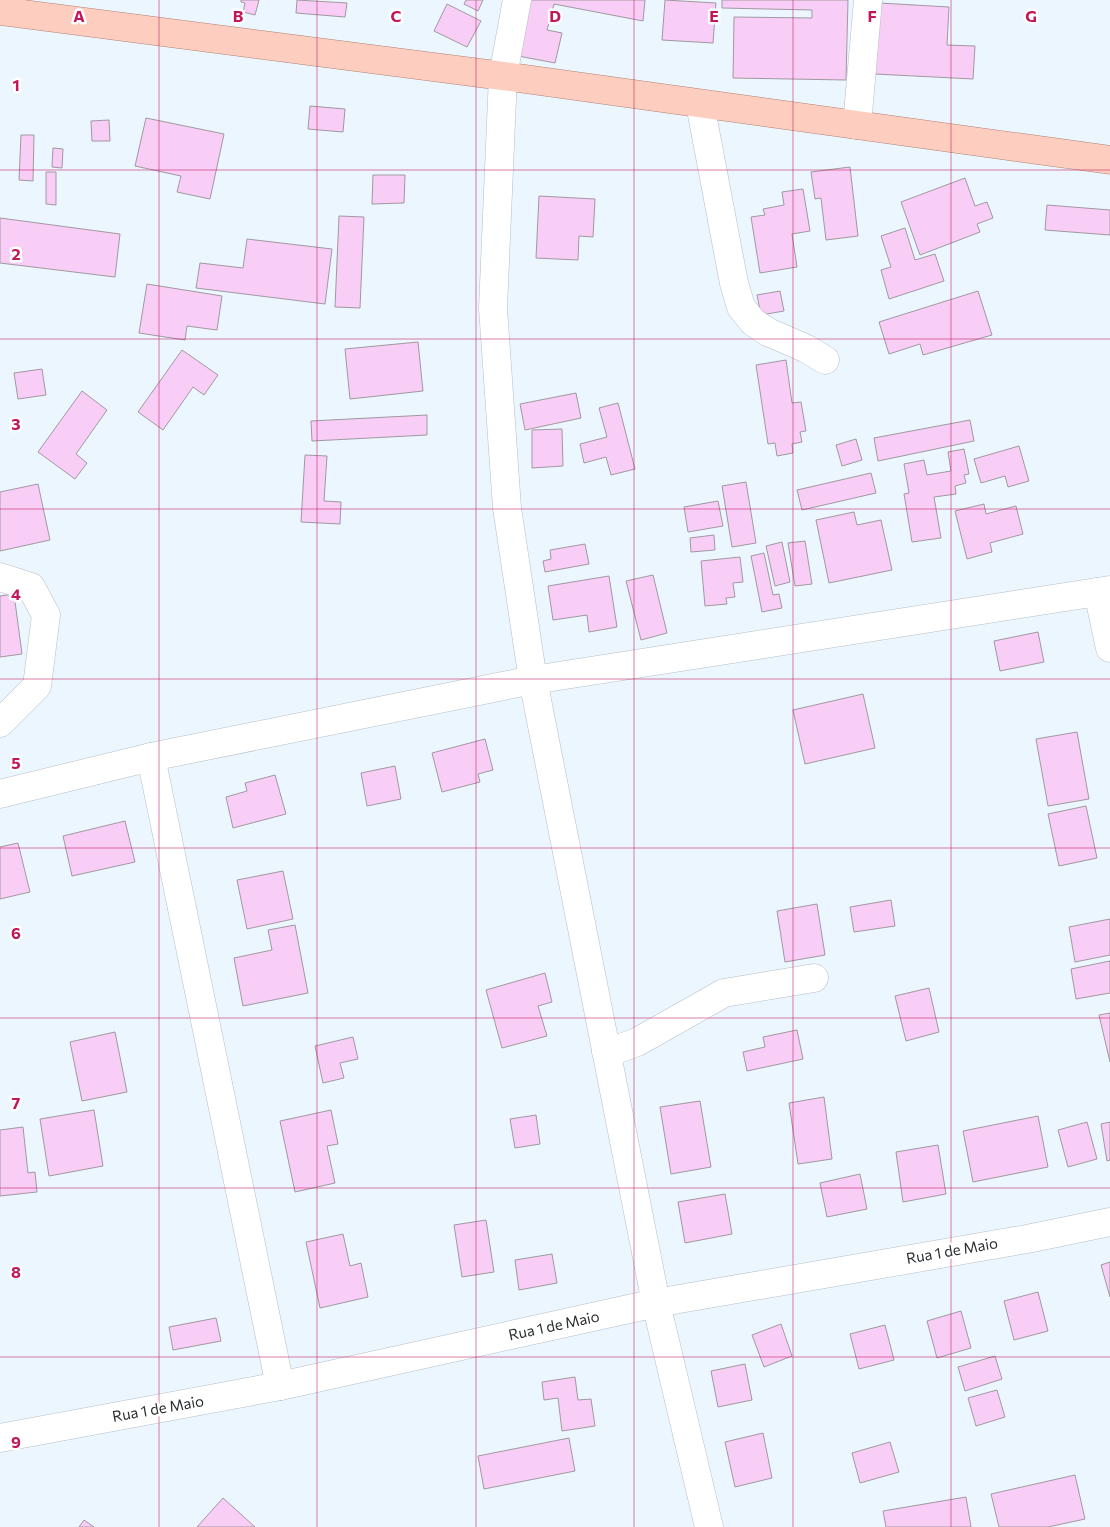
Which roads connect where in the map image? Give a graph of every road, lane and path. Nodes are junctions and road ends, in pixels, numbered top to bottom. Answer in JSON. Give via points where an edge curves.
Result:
{"nodes":[{"id":1,"x":517,"y":0,"type":"edge"},
{"id":2,"x":868,"y":0,"type":"edge"},
{"id":3,"x":0,"y":11,"type":"edge"},
{"id":4,"x":503,"y":76,"type":"junction"},
{"id":5,"x":700,"y":104,"type":"junction"},
{"id":6,"x":857,"y":125,"type":"junction"},
{"id":7,"x":1110,"y":160,"type":"edge"},
{"id":8,"x":825,"y":360,"type":"dead end"},
{"id":9,"x":0,"y":577,"type":"edge"},
{"id":10,"x":1104,"y":591,"type":"edge"},
{"id":11,"x":1110,"y":648,"type":"edge"},
{"id":12,"x":533,"y":680,"type":"junction"},
{"id":13,"x":0,"y":722,"type":"edge"},
{"id":14,"x":151,"y":757,"type":"junction"},
{"id":15,"x":0,"y":794,"type":"edge"},
{"id":16,"x":814,"y":978,"type":"dead end"},
{"id":17,"x":606,"y":1051,"type":"junction"},
{"id":18,"x":1110,"y":1222,"type":"edge"},
{"id":19,"x":656,"y":1303,"type":"junction"},
{"id":20,"x":280,"y":1386,"type":"junction"},
{"id":21,"x":0,"y":1438,"type":"edge"},
{"id":22,"x":709,"y":1527,"type":"edge"}],
"edges":[{"from":1,"to":4,"type":"street"},
{"from":2,"to":6,"type":"street"},
{"from":3,"to":4,"type":"main road"},
{"from":4,"to":5,"type":"main road"},
{"from":4,"to":12,"type":"street","via":[[493,308],[507,508]]},
{"from":5,"to":6,"type":"main road"},
{"from":5,"to":8,"type":"street","via":[[741,307],[753,322],[768,332]]},
{"from":6,"to":7,"type":"main road"},
{"from":9,"to":13,"type":"street","via":[[31,587],[46,615],[36,686]]},
{"from":10,"to":11,"type":"street"},
{"from":10,"to":12,"type":"street"},
{"from":12,"to":14,"type":"street"},
{"from":12,"to":17,"type":"street"},
{"from":14,"to":15,"type":"street"},
{"from":14,"to":20,"type":"street"},
{"from":16,"to":17,"type":"street","via":[[724,993],[637,1042]]},
{"from":17,"to":19,"type":"street"},
{"from":18,"to":19,"type":"street","name":"Rua 1 de Maio"},
{"from":19,"to":20,"type":"street","name":"Rua 1 de Maio"},
{"from":19,"to":22,"type":"street"},
{"from":20,"to":21,"type":"street","name":"Rua 1 de Maio"}]}
